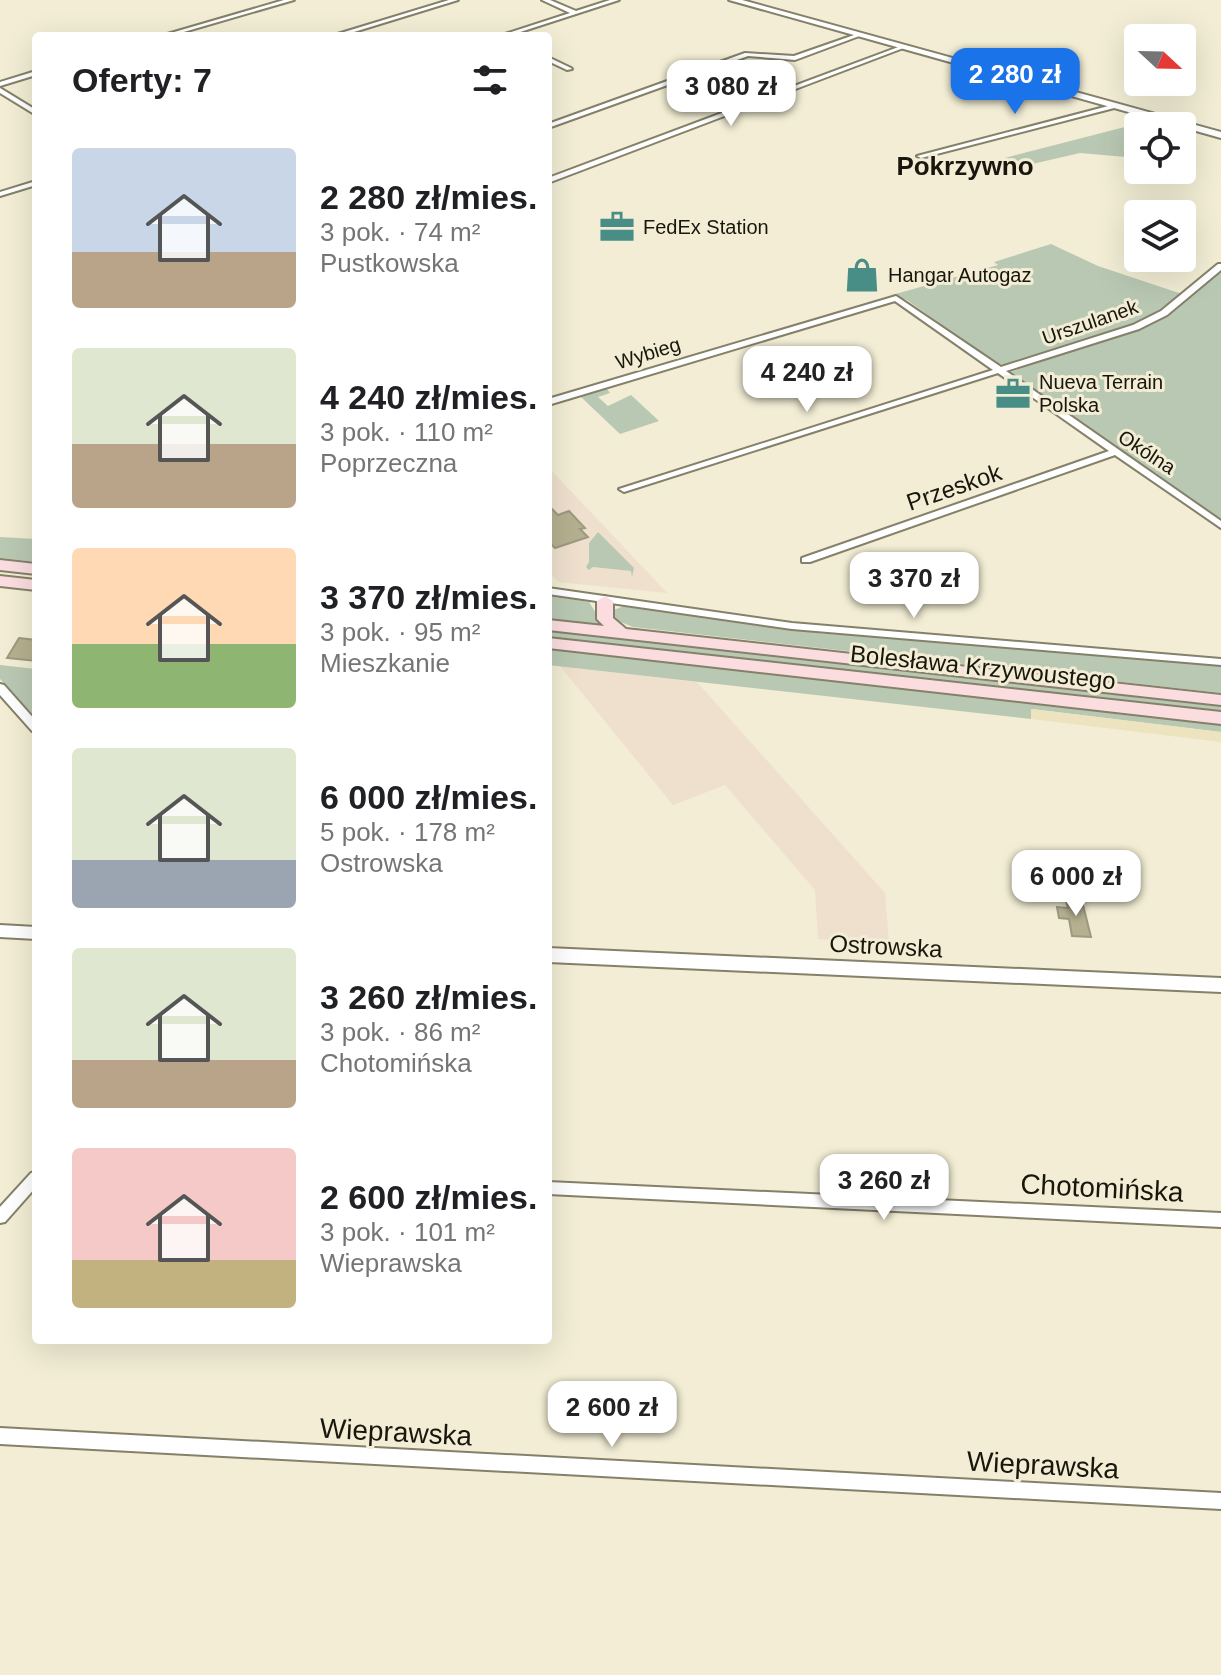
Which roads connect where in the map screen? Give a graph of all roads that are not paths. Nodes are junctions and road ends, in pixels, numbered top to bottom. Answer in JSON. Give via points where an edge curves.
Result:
{"nodes":[{"id":1,"x":291,"y":0,"type":"edge"},
{"id":2,"x":455,"y":0,"type":"edge"},
{"id":3,"x":545,"y":0,"type":"edge"},
{"id":4,"x":616,"y":0,"type":"edge"},
{"id":5,"x":733,"y":0,"type":"edge"},
{"id":6,"x":576,"y":13,"type":"junction"},
{"id":7,"x":178,"y":32,"type":"edge"},
{"id":8,"x":347,"y":32,"type":"edge"},
{"id":9,"x":515,"y":32,"type":"edge"},
{"id":10,"x":859,"y":35,"type":"junction"},
{"id":11,"x":903,"y":47,"type":"junction"},
{"id":12,"x":552,"y":61,"type":"edge"},
{"id":13,"x":569,"y":69,"type":"dead end"},
{"id":14,"x":32,"y":75,"type":"edge"},
{"id":15,"x":0,"y":87,"type":"edge"},
{"id":16,"x":1116,"y":106,"type":"junction"},
{"id":17,"x":32,"y":110,"type":"edge"},
{"id":18,"x":552,"y":125,"type":"edge"},
{"id":19,"x":1221,"y":135,"type":"edge"},
{"id":20,"x":921,"y":156,"type":"dead end"},
{"id":21,"x":552,"y":179,"type":"edge"},
{"id":22,"x":32,"y":184,"type":"edge"},
{"id":23,"x":0,"y":194,"type":"edge"},
{"id":24,"x":1221,"y":266,"type":"edge"},
{"id":25,"x":896,"y":298,"type":"joint"},
{"id":26,"x":1001,"y":371,"type":"junction"},
{"id":27,"x":552,"y":401,"type":"edge"},
{"id":28,"x":1114,"y":452,"type":"junction"},
{"id":29,"x":624,"y":489,"type":"dead end"},
{"id":30,"x":1221,"y":525,"type":"edge"},
{"id":31,"x":806,"y":560,"type":"dead end"},
{"id":32,"x":0,"y":565,"type":"edge"},
{"id":33,"x":32,"y":569,"type":"edge"},
{"id":34,"x":0,"y":581,"type":"edge"},
{"id":35,"x":32,"y":585,"type":"edge"},
{"id":36,"x":552,"y":592,"type":"edge"},
{"id":37,"x":605,"y":601,"type":"junction"},
{"id":38,"x":552,"y":625,"type":"edge"},
{"id":39,"x":623,"y":634,"type":"junction"},
{"id":40,"x":552,"y":643,"type":"edge"},
{"id":41,"x":1221,"y":662,"type":"edge"},
{"id":42,"x":0,"y":688,"type":"edge"},
{"id":43,"x":1221,"y":700,"type":"edge"},
{"id":44,"x":1221,"y":718,"type":"edge"},
{"id":45,"x":32,"y":724,"type":"edge"},
{"id":46,"x":0,"y":931,"type":"edge"},
{"id":47,"x":32,"y":933,"type":"edge"},
{"id":48,"x":552,"y":955,"type":"edge"},
{"id":49,"x":1221,"y":985,"type":"edge"},
{"id":50,"x":32,"y":1181,"type":"edge"},
{"id":51,"x":552,"y":1188,"type":"edge"},
{"id":52,"x":0,"y":1217,"type":"edge"},
{"id":53,"x":1221,"y":1220,"type":"edge"},
{"id":54,"x":0,"y":1436,"type":"edge"},
{"id":55,"x":1221,"y":1501,"type":"edge"}],
"edges":[{"from":1,"to":7,"type":"street"},
{"from":2,"to":8,"type":"street"},
{"from":3,"to":6,"type":"street"},
{"from":4,"to":6,"type":"street"},
{"from":5,"to":10,"type":"street"},
{"from":6,"to":9,"type":"street"},
{"from":10,"to":11,"type":"street"},
{"from":10,"to":18,"type":"street","via":[[795,58],[747,54]]},
{"from":11,"to":16,"type":"street"},
{"from":11,"to":21,"type":"street"},
{"from":12,"to":13,"type":"street"},
{"from":14,"to":15,"type":"street"},
{"from":15,"to":17,"type":"street"},
{"from":16,"to":19,"type":"street"},
{"from":16,"to":20,"type":"street"},
{"from":22,"to":23,"type":"street"},
{"from":24,"to":26,"type":"street","name":"Urszulanek","via":[[1146,323]]},
{"from":25,"to":26,"type":"street","name":"Okólna"},
{"from":25,"to":27,"type":"street","name":"Wybieg"},
{"from":26,"to":28,"type":"street","name":"Okólna"},
{"from":26,"to":29,"type":"street","name":"Urszulanek"},
{"from":28,"to":30,"type":"street","name":"Okólna"},
{"from":28,"to":31,"type":"street","name":"Przeskok"},
{"from":32,"to":33,"type":"main road"},
{"from":34,"to":35,"type":"main road"},
{"from":36,"to":37,"type":"street","name":"Bolesława Krzywoustego"},
{"from":37,"to":39,"type":"main road","via":[[603,615]]},
{"from":37,"to":41,"type":"street","name":"Bolesława Krzywoustego","via":[[842,631]]},
{"from":38,"to":39,"type":"main road","name":"Bolesława Krzywoustego"},
{"from":39,"to":43,"type":"main road","name":"Bolesława Krzywoustego"},
{"from":40,"to":44,"type":"main road","name":"Bolesława Krzywoustego"},
{"from":42,"to":45,"type":"street"},
{"from":46,"to":47,"type":"street"},
{"from":48,"to":49,"type":"street","name":"Ostrowska"},
{"from":50,"to":52,"type":"street"},
{"from":51,"to":53,"type":"street","name":"Chotomińska"},
{"from":54,"to":55,"type":"street","name":"Wieprawska"}]}
